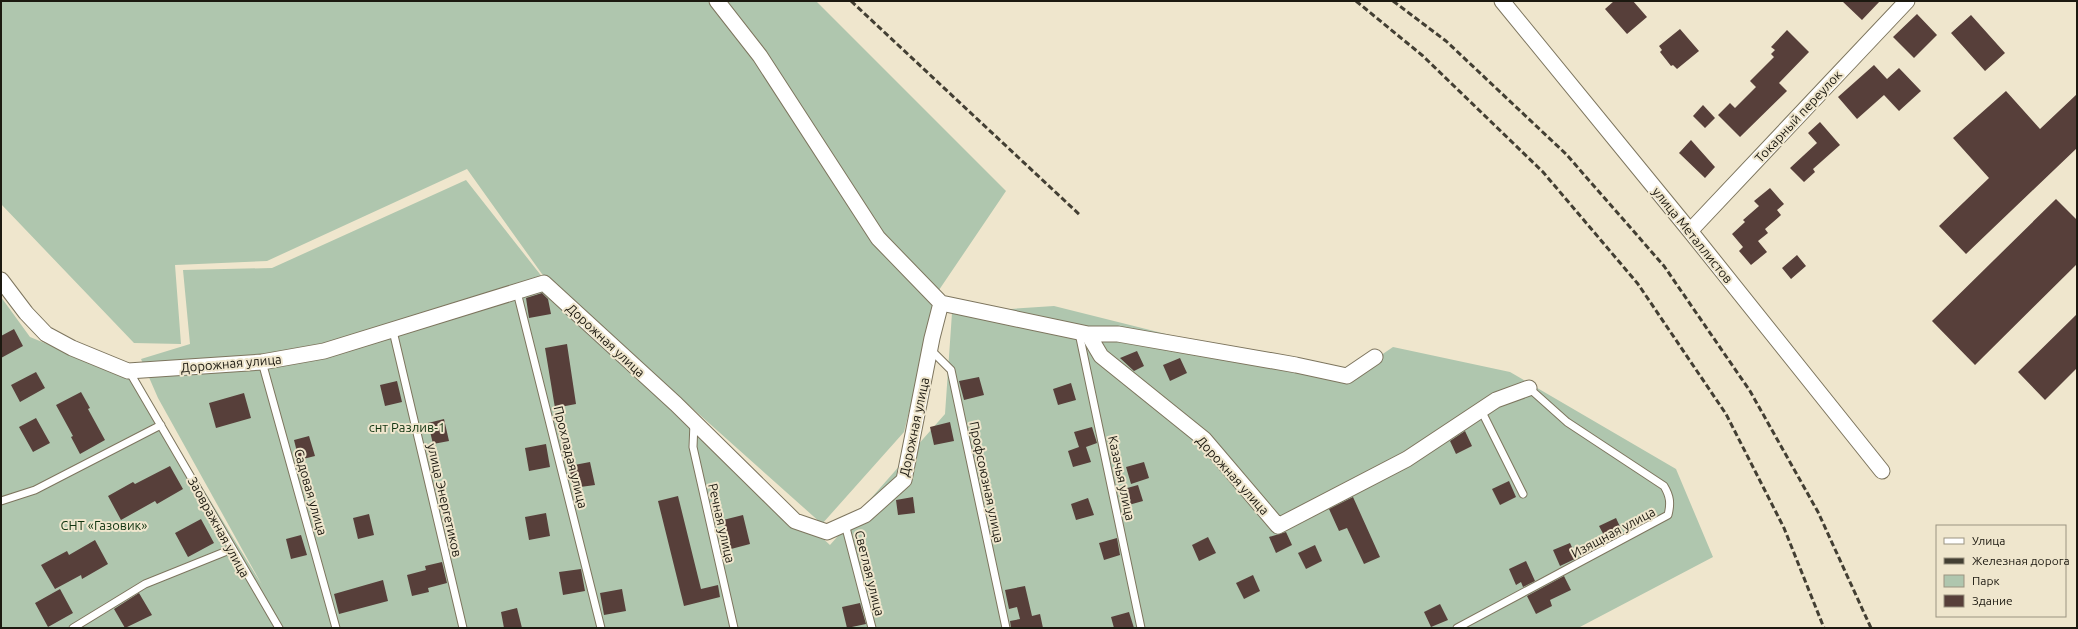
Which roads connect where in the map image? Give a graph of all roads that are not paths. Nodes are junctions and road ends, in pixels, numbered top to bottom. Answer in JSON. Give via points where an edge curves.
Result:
{"nodes":[{"id":1,"x":717,"y":1,"type":"edge"},
{"id":2,"x":1502,"y":1,"type":"edge"},
{"id":3,"x":1907,"y":1,"type":"edge"},
{"id":4,"x":1690,"y":231,"type":"junction"},
{"id":5,"x":1,"y":280,"type":"edge"},
{"id":6,"x":517,"y":292,"type":"junction"},
{"id":7,"x":941,"y":303,"type":"junction"},
{"id":8,"x":393,"y":331,"type":"junction"},
{"id":9,"x":1083,"y":333,"type":"junction"},
{"id":10,"x":930,"y":348,"type":"junction"},
{"id":11,"x":1375,"y":356,"type":"dead end"},
{"id":12,"x":262,"y":362,"type":"junction"},
{"id":13,"x":128,"y":371,"type":"junction"},
{"id":14,"x":1528,"y":388,"type":"joint"},
{"id":15,"x":1481,"y":410,"type":"junction"},
{"id":16,"x":694,"y":423,"type":"junction"},
{"id":17,"x":161,"y":425,"type":"junction"},
{"id":18,"x":1882,"y":471,"type":"dead end"},
{"id":19,"x":1523,"y":494,"type":"dead end"},
{"id":20,"x":1,"y":501,"type":"edge"},
{"id":21,"x":845,"y":524,"type":"junction"},
{"id":22,"x":232,"y":549,"type":"junction"},
{"id":23,"x":1473,"y":625,"type":"edge"},
{"id":24,"x":73,"y":628,"type":"edge"},
{"id":25,"x":279,"y":628,"type":"edge"},
{"id":26,"x":336,"y":628,"type":"edge"},
{"id":27,"x":463,"y":628,"type":"edge"},
{"id":28,"x":601,"y":628,"type":"edge"},
{"id":29,"x":734,"y":628,"type":"edge"},
{"id":30,"x":872,"y":628,"type":"edge"},
{"id":31,"x":1006,"y":628,"type":"edge"},
{"id":32,"x":1141,"y":628,"type":"edge"},
{"id":33,"x":1457,"y":628,"type":"edge"}],
"edges":[{"from":1,"to":7,"type":"street","via":[[760,56],[878,238]]},
{"from":2,"to":4,"type":"street","name":"улица Металлистов"},
{"from":3,"to":4,"type":"street","name":"Токарный переулок"},
{"from":4,"to":18,"type":"street","name":"улица Металлистов"},
{"from":5,"to":13,"type":"street","via":[[46,334],[72,348]]},
{"from":6,"to":8,"type":"street","name":"Дорожная улица"},
{"from":6,"to":16,"type":"street","name":"Дорожная улица","via":[[544,283]]},
{"from":6,"to":28,"type":"lane","name":"Прохладая улица"},
{"from":7,"to":9,"type":"street"},
{"from":7,"to":10,"type":"street","name":"Дорожная улица"},
{"from":8,"to":12,"type":"street","name":"Дорожная улица","via":[[324,351]]},
{"from":8,"to":27,"type":"lane","name":"улица Энергетиков"},
{"from":9,"to":11,"type":"street","via":[[1118,334],[1347,376]]},
{"from":9,"to":15,"type":"street","name":"Дорожная улица","via":[[1101,356],[1204,439],[1278,526],[1407,460]]},
{"from":9,"to":32,"type":"lane","name":"Казачья улица"},
{"from":10,"to":21,"type":"street","name":"Дорожная улица","via":[[904,480],[865,515]]},
{"from":10,"to":31,"type":"lane","name":"Профсоюзная улица","via":[[951,370]]},
{"from":12,"to":13,"type":"street","name":"Дорожная улица"},
{"from":12,"to":26,"type":"lane","name":"Садовая улица"},
{"from":13,"to":17,"type":"lane","name":"Заовражная улица"},
{"from":14,"to":15,"type":"street","name":"Дорожная улица","via":[[1496,400]]},
{"from":14,"to":23,"type":"lane","name":"Изящная улица","via":[[1567,422],[1664,486],[1671,504],[1668,515]]},
{"from":15,"to":19,"type":"lane"},
{"from":16,"to":21,"type":"street","name":"Дорожная улица","via":[[794,521],[827,532]]},
{"from":16,"to":29,"type":"lane","name":"Речная улица","via":[[693,447]]},
{"from":17,"to":20,"type":"lane","via":[[35,490]]},
{"from":17,"to":22,"type":"lane","name":"Заовражная улица"},
{"from":21,"to":30,"type":"lane","name":"Светлая улица"},
{"from":22,"to":24,"type":"lane","via":[[145,584]]},
{"from":22,"to":25,"type":"lane","name":"Заовражная улица"},
{"from":23,"to":33,"type":"lane","name":"Изящная улица"}]}
